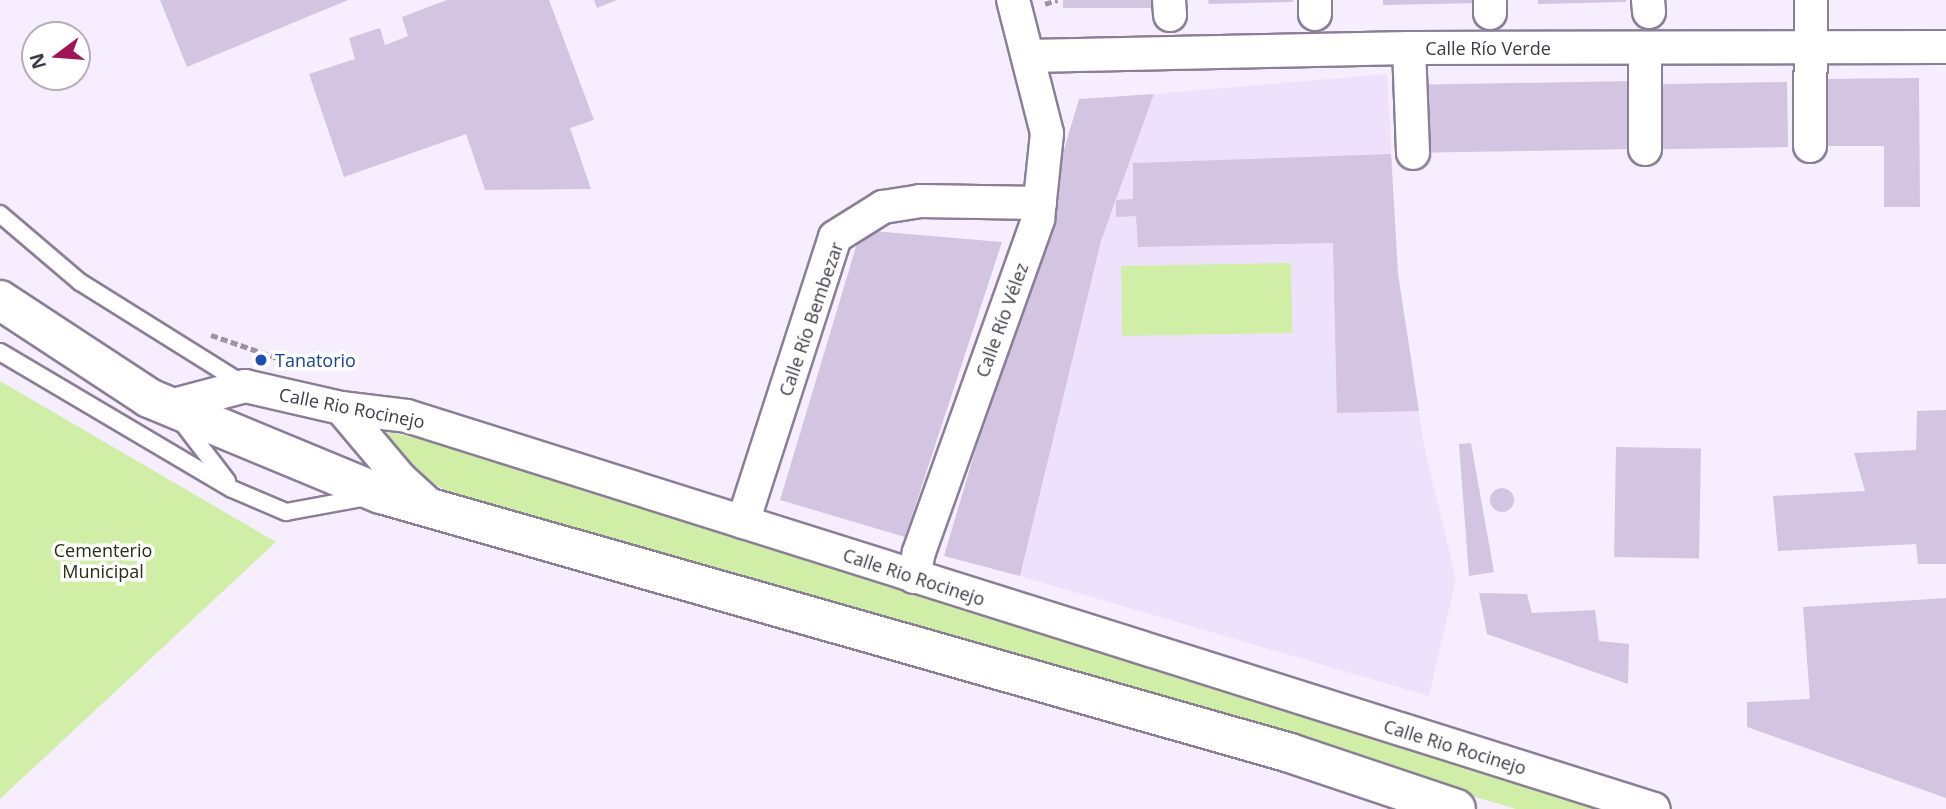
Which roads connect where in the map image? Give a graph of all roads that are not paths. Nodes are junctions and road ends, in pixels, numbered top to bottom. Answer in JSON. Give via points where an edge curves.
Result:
{"nodes":[{"id":1,"x":1811,"y":0,"type":"edge"},
{"id":2,"x":1015,"y":6,"type":"edge"},
{"id":3,"x":1946,"y":47,"type":"edge"},
{"id":4,"x":1409,"y":48,"type":"junction"},
{"id":5,"x":1645,"y":48,"type":"junction"},
{"id":6,"x":1811,"y":48,"type":"junction"},
{"id":7,"x":1030,"y":56,"type":"junction"},
{"id":8,"x":1810,"y":146,"type":"dead end"},
{"id":9,"x":1645,"y":149,"type":"dead end"},
{"id":10,"x":1413,"y":153,"type":"dead end"},
{"id":11,"x":1040,"y":203,"type":"junction"},
{"id":12,"x":0,"y":214,"type":"edge"},
{"id":13,"x":0,"y":300,"type":"edge"},
{"id":14,"x":0,"y":352,"type":"edge"},
{"id":15,"x":245,"y":386,"type":"junction"},
{"id":16,"x":170,"y":406,"type":"junction"},
{"id":17,"x":341,"y":408,"type":"junction"},
{"id":18,"x":232,"y":489,"type":"junction"},
{"id":19,"x":381,"y":494,"type":"junction"},
{"id":20,"x":435,"y":510,"type":"junction"},
{"id":21,"x":743,"y":522,"type":"junction"},
{"id":22,"x":914,"y":577,"type":"junction"},
{"id":23,"x":1456,"y":809,"type":"edge"},
{"id":24,"x":1654,"y":809,"type":"edge"}],
"edges":[{"from":1,"to":6,"type":"street"},
{"from":2,"to":7,"type":"street","name":"Calle Río Vélez"},
{"from":3,"to":6,"type":"street","name":"Calle Río Verde"},
{"from":4,"to":5,"type":"street","name":"Calle Río Verde"},
{"from":4,"to":7,"type":"street","name":"Calle Río Verde"},
{"from":4,"to":10,"type":"street"},
{"from":5,"to":6,"type":"street","name":"Calle Río Verde"},
{"from":5,"to":9,"type":"street"},
{"from":6,"to":8,"type":"street"},
{"from":7,"to":11,"type":"street","name":"Calle Río Vélez","via":[[1047,133]]},
{"from":11,"to":21,"type":"street","name":"Calle Río Bembezar","via":[[920,201],[883,207],[835,237]]},
{"from":11,"to":22,"type":"street","name":"Calle Río Vélez"},
{"from":12,"to":15,"type":"lane","via":[[80,282]]},
{"from":13,"to":16,"type":"street","via":[[149,398]]},
{"from":14,"to":18,"type":"lane"},
{"from":15,"to":16,"type":"street","name":"Calle Rio Rocinejo"},
{"from":15,"to":17,"type":"street","name":"Calle Rio Rocinejo"},
{"from":16,"to":18,"type":"lane"},
{"from":16,"to":19,"type":"street"},
{"from":17,"to":20,"type":"street"},
{"from":17,"to":21,"type":"street","name":"Calle Rio Rocinejo","via":[[407,416]]},
{"from":18,"to":19,"type":"lane","via":[[286,512]]},
{"from":19,"to":20,"type":"street"},
{"from":20,"to":23,"type":"street","via":[[1290,753]]},
{"from":21,"to":22,"type":"street","name":"Calle Rio Rocinejo"},
{"from":22,"to":24,"type":"street","name":"Calle Rio Rocinejo"}]}
